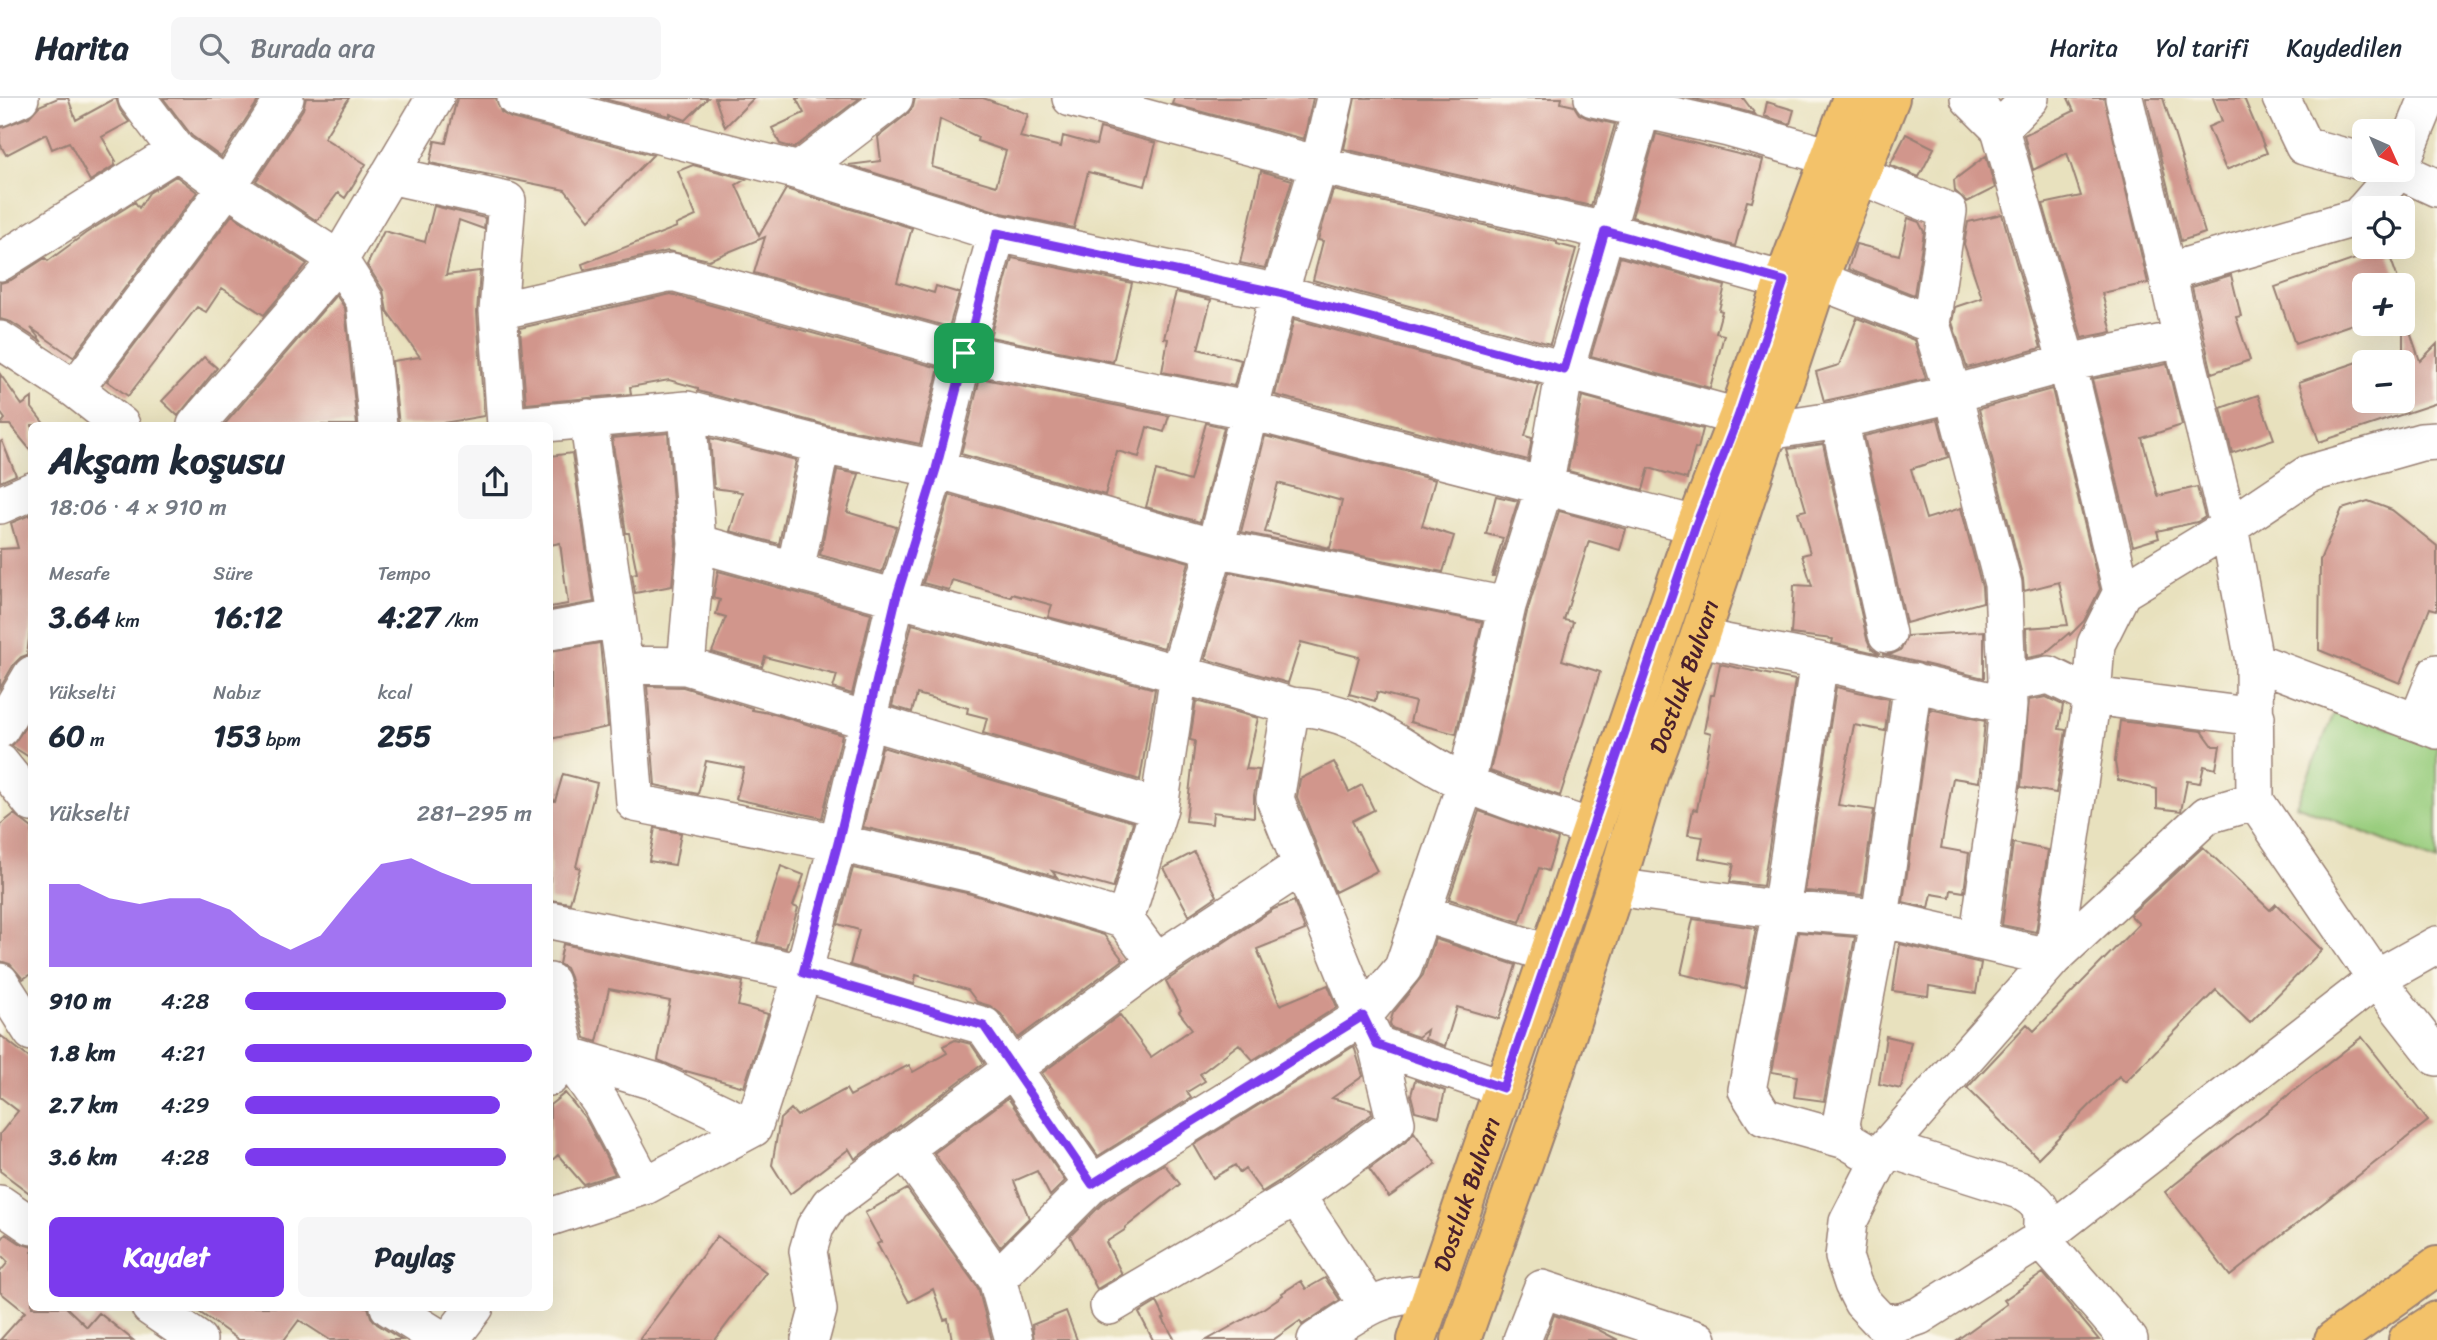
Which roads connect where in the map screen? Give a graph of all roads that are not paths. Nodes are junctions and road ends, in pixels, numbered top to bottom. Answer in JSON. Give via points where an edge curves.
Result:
{"nodes":[{"id":1,"x":20,"y":98,"type":"edge"},
{"id":2,"x":137,"y":98,"type":"edge"},
{"id":3,"x":435,"y":98,"type":"edge"},
{"id":4,"x":516,"y":98,"type":"edge"},
{"id":5,"x":894,"y":98,"type":"edge"},
{"id":6,"x":1071,"y":98,"type":"edge"},
{"id":7,"x":1335,"y":98,"type":"edge"},
{"id":8,"x":1593,"y":98,"type":"edge"},
{"id":9,"x":1852,"y":98,"type":"edge"},
{"id":10,"x":1890,"y":98,"type":"edge"},
{"id":11,"x":1969,"y":98,"type":"edge"},
{"id":12,"x":2030,"y":98,"type":"edge"},
{"id":13,"x":2124,"y":98,"type":"edge"},
{"id":14,"x":2281,"y":98,"type":"edge"},
{"id":15,"x":2428,"y":98,"type":"edge"},
{"id":16,"x":281,"y":99,"type":"edge"},
{"id":17,"x":1644,"y":103,"type":"edge"},
{"id":18,"x":0,"y":107,"type":"edge"},
{"id":19,"x":2000,"y":129,"type":"junction"},
{"id":20,"x":2415,"y":130,"type":"edge"},
{"id":21,"x":177,"y":151,"type":"junction"},
{"id":22,"x":2352,"y":159,"type":"edge"},
{"id":23,"x":1319,"y":165,"type":"junction"},
{"id":24,"x":1846,"y":167,"type":"junction"},
{"id":25,"x":799,"y":171,"type":"junction"},
{"id":26,"x":389,"y":175,"type":"junction"},
{"id":27,"x":2415,"y":178,"type":"edge"},
{"id":28,"x":2387,"y":182,"type":"edge"},
{"id":29,"x":227,"y":187,"type":"junction"},
{"id":30,"x":2437,"y":188,"type":"edge"},
{"id":31,"x":2376,"y":196,"type":"edge"},
{"id":32,"x":2352,"y":219,"type":"edge"},
{"id":33,"x":1605,"y":231,"type":"junction"},
{"id":34,"x":997,"y":233,"type":"junction"},
{"id":35,"x":339,"y":260,"type":"junction"},
{"id":36,"x":0,"y":262,"type":"edge"},
{"id":37,"x":2167,"y":272,"type":"junction"},
{"id":38,"x":1801,"y":280,"type":"junction"},
{"id":39,"x":1279,"y":293,"type":"junction"},
{"id":40,"x":498,"y":311,"type":"junction"},
{"id":41,"x":1931,"y":324,"type":"junction"},
{"id":42,"x":2182,"y":339,"type":"junction"},
{"id":43,"x":0,"y":340,"type":"edge"},
{"id":44,"x":964,"y":353,"type":"junction"},
{"id":45,"x":2067,"y":363,"type":"junction"},
{"id":46,"x":1564,"y":370,"type":"junction"},
{"id":47,"x":75,"y":389,"type":"junction"},
{"id":48,"x":1953,"y":394,"type":"junction"},
{"id":49,"x":687,"y":410,"type":"junction"},
{"id":50,"x":1251,"y":411,"type":"junction"},
{"id":51,"x":588,"y":418,"type":"junction"},
{"id":52,"x":1839,"y":420,"type":"junction"},
{"id":53,"x":117,"y":422,"type":"edge"},
{"id":54,"x":199,"y":422,"type":"edge"},
{"id":55,"x":378,"y":422,"type":"edge"},
{"id":56,"x":506,"y":422,"type":"edge"},
{"id":57,"x":551,"y":422,"type":"edge"},
{"id":58,"x":1753,"y":424,"type":"junction"},
{"id":59,"x":2437,"y":441,"type":"edge"},
{"id":60,"x":821,"y":445,"type":"junction"},
{"id":61,"x":936,"y":469,"type":"junction"},
{"id":62,"x":1544,"y":488,"type":"junction"},
{"id":63,"x":28,"y":493,"type":"edge"},
{"id":64,"x":0,"y":505,"type":"edge"},
{"id":65,"x":1696,"y":525,"type":"junction"},
{"id":66,"x":2229,"y":527,"type":"junction"},
{"id":67,"x":697,"y":543,"type":"junction"},
{"id":68,"x":1216,"y":548,"type":"junction"},
{"id":69,"x":795,"y":571,"type":"junction"},
{"id":70,"x":2122,"y":592,"type":"junction"},
{"id":71,"x":896,"y":599,"type":"junction"},
{"id":72,"x":1507,"y":606,"type":"junction"},
{"id":73,"x":616,"y":620,"type":"junction"},
{"id":74,"x":553,"y":631,"type":"edge"},
{"id":75,"x":1887,"y":634,"type":"dead end"},
{"id":76,"x":1699,"y":638,"type":"junction"},
{"id":77,"x":1819,"y":661,"type":"junction"},
{"id":78,"x":2254,"y":661,"type":"junction"},
{"id":79,"x":624,"y":665,"type":"junction"},
{"id":80,"x":686,"y":666,"type":"junction"},
{"id":81,"x":1179,"y":673,"type":"junction"},
{"id":82,"x":2437,"y":673,"type":"edge"},
{"id":83,"x":28,"y":682,"type":"edge"},
{"id":84,"x":1913,"y":682,"type":"junction"},
{"id":85,"x":2008,"y":694,"type":"junction"},
{"id":86,"x":2092,"y":696,"type":"junction"},
{"id":87,"x":1291,"y":706,"type":"junction"},
{"id":88,"x":2256,"y":716,"type":"junction"},
{"id":89,"x":868,"y":719,"type":"junction"},
{"id":90,"x":2427,"y":726,"type":"edge"},
{"id":91,"x":0,"y":729,"type":"edge"},
{"id":92,"x":0,"y":763,"type":"edge"},
{"id":93,"x":1466,"y":783,"type":"junction"},
{"id":94,"x":28,"y":798,"type":"edge"},
{"id":95,"x":2255,"y":801,"type":"junction"},
{"id":96,"x":1159,"y":808,"type":"junction"},
{"id":97,"x":1593,"y":829,"type":"junction"},
{"id":98,"x":838,"y":843,"type":"junction"},
{"id":99,"x":1301,"y":866,"type":"junction"},
{"id":100,"x":1615,"y":887,"type":"junction"},
{"id":101,"x":1781,"y":910,"type":"junction"},
{"id":102,"x":1422,"y":913,"type":"junction"},
{"id":103,"x":1880,"y":918,"type":"junction"},
{"id":104,"x":1125,"y":920,"type":"junction"},
{"id":105,"x":553,"y":921,"type":"edge"},
{"id":106,"x":1978,"y":941,"type":"junction"},
{"id":107,"x":2437,"y":945,"type":"edge"},
{"id":108,"x":1550,"y":954,"type":"junction"},
{"id":109,"x":2053,"y":958,"type":"junction"},
{"id":110,"x":1156,"y":962,"type":"junction"},
{"id":111,"x":803,"y":973,"type":"junction"},
{"id":112,"x":2376,"y":979,"type":"junction"},
{"id":113,"x":0,"y":982,"type":"edge"},
{"id":114,"x":553,"y":1010,"type":"edge"},
{"id":115,"x":27,"y":1015,"type":"edge"},
{"id":116,"x":1370,"y":1031,"type":"junction"},
{"id":117,"x":2437,"y":1057,"type":"edge"},
{"id":118,"x":559,"y":1066,"type":"edge"},
{"id":119,"x":1013,"y":1069,"type":"junction"},
{"id":120,"x":1503,"y":1088,"type":"junction"},
{"id":121,"x":753,"y":1128,"type":"junction"},
{"id":122,"x":1846,"y":1140,"type":"junction"},
{"id":123,"x":904,"y":1148,"type":"junction"},
{"id":124,"x":1883,"y":1154,"type":"junction"},
{"id":125,"x":1092,"y":1184,"type":"junction"},
{"id":126,"x":645,"y":1186,"type":"junction"},
{"id":127,"x":1296,"y":1196,"type":"junction"},
{"id":128,"x":0,"y":1204,"type":"edge"},
{"id":129,"x":553,"y":1216,"type":"edge"},
{"id":130,"x":28,"y":1223,"type":"edge"},
{"id":131,"x":2041,"y":1239,"type":"junction"},
{"id":132,"x":2437,"y":1266,"type":"edge"},
{"id":133,"x":997,"y":1279,"type":"junction"},
{"id":134,"x":1433,"y":1295,"type":"junction"},
{"id":135,"x":1109,"y":1306,"type":"dead end"},
{"id":136,"x":1369,"y":1307,"type":"junction"},
{"id":137,"x":156,"y":1311,"type":"edge"},
{"id":138,"x":395,"y":1311,"type":"edge"},
{"id":139,"x":472,"y":1311,"type":"edge"},
{"id":140,"x":2437,"y":1321,"type":"edge"},
{"id":141,"x":1627,"y":1330,"type":"edge"},
{"id":142,"x":1900,"y":1332,"type":"edge"},
{"id":143,"x":198,"y":1340,"type":"edge"},
{"id":144,"x":442,"y":1340,"type":"edge"},
{"id":145,"x":450,"y":1340,"type":"edge"},
{"id":146,"x":810,"y":1340,"type":"edge"},
{"id":147,"x":1014,"y":1340,"type":"edge"},
{"id":148,"x":1316,"y":1340,"type":"edge"},
{"id":149,"x":1417,"y":1340,"type":"edge"},
{"id":150,"x":1461,"y":1340,"type":"edge"},
{"id":151,"x":1522,"y":1340,"type":"edge"},
{"id":152,"x":1698,"y":1340,"type":"edge"},
{"id":153,"x":2129,"y":1340,"type":"edge"},
{"id":154,"x":2334,"y":1340,"type":"edge"},
{"id":155,"x":2408,"y":1340,"type":"edge"}],
"edges":[{"from":1,"to":18,"type":"street"},
{"from":2,"to":21,"type":"street"},
{"from":3,"to":26,"type":"street"},
{"from":4,"to":25,"type":"street"},
{"from":5,"to":25,"type":"street"},
{"from":6,"to":23,"type":"street"},
{"from":7,"to":23,"type":"street"},
{"from":8,"to":17,"type":"street"},
{"from":9,"to":24,"type":"main road","name":"Dostluk Bulvarı"},
{"from":10,"to":24,"type":"main road","name":"Dostluk Bulvarı"},
{"from":11,"to":19,"type":"street"},
{"from":12,"to":19,"type":"street"},
{"from":13,"to":37,"type":"street"},
{"from":14,"to":22,"type":"street","via":[[2304,146]]},
{"from":15,"to":20,"type":"street"},
{"from":16,"to":29,"type":"street"},
{"from":17,"to":24,"type":"street"},
{"from":17,"to":33,"type":"street"},
{"from":19,"to":45,"type":"street"},
{"from":21,"to":29,"type":"street"},
{"from":21,"to":36,"type":"street"},
{"from":23,"to":33,"type":"street"},
{"from":23,"to":39,"type":"street"},
{"from":24,"to":38,"type":"main road","name":"Dostluk Bulvarı"},
{"from":24,"to":41,"type":"street","via":[[1948,211]]},
{"from":25,"to":34,"type":"street"},
{"from":26,"to":35,"type":"street"},
{"from":26,"to":40,"type":"street","via":[[507,201]]},
{"from":27,"to":30,"type":"street"},
{"from":28,"to":31,"type":"street"},
{"from":29,"to":35,"type":"street"},
{"from":29,"to":47,"type":"street"},
{"from":32,"to":37,"type":"street"},
{"from":33,"to":38,"type":"street"},
{"from":33,"to":46,"type":"street"},
{"from":34,"to":39,"type":"street"},
{"from":34,"to":44,"type":"street"},
{"from":35,"to":54,"type":"street"},
{"from":35,"to":55,"type":"street","via":[[365,301]]},
{"from":37,"to":42,"type":"street"},
{"from":38,"to":41,"type":"street"},
{"from":38,"to":58,"type":"main road","name":"Dostluk Bulvarı"},
{"from":39,"to":46,"type":"street"},
{"from":39,"to":50,"type":"street"},
{"from":40,"to":44,"type":"street","via":[[673,272]]},
{"from":40,"to":56,"type":"street"},
{"from":41,"to":48,"type":"street"},
{"from":42,"to":45,"type":"street"},
{"from":42,"to":66,"type":"street"},
{"from":43,"to":47,"type":"street"},
{"from":44,"to":50,"type":"street"},
{"from":44,"to":61,"type":"street"},
{"from":45,"to":48,"type":"street"},
{"from":45,"to":70,"type":"street"},
{"from":46,"to":58,"type":"street"},
{"from":46,"to":62,"type":"street"},
{"from":47,"to":53,"type":"street"},
{"from":48,"to":52,"type":"street"},
{"from":48,"to":85,"type":"street","via":[[2003,584]]},
{"from":49,"to":51,"type":"street"},
{"from":49,"to":60,"type":"street"},
{"from":49,"to":67,"type":"street"},
{"from":50,"to":62,"type":"street"},
{"from":50,"to":68,"type":"street"},
{"from":51,"to":57,"type":"street"},
{"from":51,"to":73,"type":"street"},
{"from":52,"to":58,"type":"street"},
{"from":52,"to":75,"type":"street"},
{"from":58,"to":65,"type":"main road","name":"Dostluk Bulvarı"},
{"from":58,"to":76,"type":"main road","name":"Dostluk Bulvarı"},
{"from":59,"to":66,"type":"street","via":[[2308,474]]},
{"from":60,"to":61,"type":"street"},
{"from":60,"to":69,"type":"street"},
{"from":61,"to":68,"type":"street"},
{"from":61,"to":71,"type":"street"},
{"from":62,"to":65,"type":"street"},
{"from":62,"to":72,"type":"street"},
{"from":63,"to":64,"type":"street"},
{"from":65,"to":97,"type":"main road","name":"Dostluk Bulvarı"},
{"from":66,"to":70,"type":"street"},
{"from":66,"to":78,"type":"street"},
{"from":67,"to":69,"type":"street"},
{"from":67,"to":80,"type":"street"},
{"from":68,"to":72,"type":"street"},
{"from":68,"to":81,"type":"street"},
{"from":69,"to":71,"type":"street"},
{"from":70,"to":86,"type":"street","via":[[2096,644]]},
{"from":71,"to":81,"type":"street"},
{"from":71,"to":89,"type":"street"},
{"from":72,"to":93,"type":"street"},
{"from":73,"to":74,"type":"street"},
{"from":73,"to":79,"type":"street"},
{"from":76,"to":77,"type":"street"},
{"from":76,"to":100,"type":"main road","name":"Dostluk Bulvarı","via":[[1649,773]]},
{"from":77,"to":84,"type":"street"},
{"from":77,"to":101,"type":"street"},
{"from":78,"to":88,"type":"street"},
{"from":78,"to":90,"type":"street"},
{"from":79,"to":80,"type":"street"},
{"from":79,"to":98,"type":"street","via":[[635,803]]},
{"from":80,"to":89,"type":"street"},
{"from":81,"to":87,"type":"street"},
{"from":81,"to":96,"type":"street"},
{"from":82,"to":90,"type":"street"},
{"from":83,"to":91,"type":"street"},
{"from":84,"to":85,"type":"street"},
{"from":84,"to":103,"type":"street"},
{"from":85,"to":86,"type":"street","via":[[2049,676]]},
{"from":85,"to":106,"type":"street"},
{"from":86,"to":88,"type":"street"},
{"from":86,"to":109,"type":"street"},
{"from":87,"to":93,"type":"street","via":[[1325,709],[1362,722]]},
{"from":87,"to":99,"type":"street","via":[[1275,799]]},
{"from":88,"to":95,"type":"street"},
{"from":89,"to":96,"type":"street"},
{"from":89,"to":98,"type":"street"},
{"from":92,"to":94,"type":"street"},
{"from":93,"to":97,"type":"street"},
{"from":93,"to":102,"type":"street"},
{"from":95,"to":109,"type":"street","via":[[2207,815]]},
{"from":95,"to":112,"type":"street"},
{"from":96,"to":104,"type":"street"},
{"from":97,"to":108,"type":"main road","name":"Dostluk Bulvarı"},
{"from":98,"to":104,"type":"street","via":[[976,874]]},
{"from":98,"to":111,"type":"street"},
{"from":99,"to":110,"type":"street"},
{"from":99,"to":116,"type":"street"},
{"from":100,"to":101,"type":"street"},
{"from":100,"to":150,"type":"main road","name":"Dostluk Bulvarı"},
{"from":101,"to":103,"type":"street"},
{"from":101,"to":122,"type":"street","via":[[1747,1090],[1764,1117]]},
{"from":102,"to":108,"type":"street"},
{"from":102,"to":116,"type":"street","via":[[1403,968]]},
{"from":103,"to":106,"type":"street"},
{"from":103,"to":122,"type":"street","via":[[1841,1124]]},
{"from":104,"to":110,"type":"street"},
{"from":105,"to":111,"type":"street"},
{"from":106,"to":109,"type":"street"},
{"from":107,"to":112,"type":"street"},
{"from":108,"to":120,"type":"main road","name":"Dostluk Bulvarı"},
{"from":109,"to":124,"type":"street"},
{"from":110,"to":119,"type":"street"},
{"from":111,"to":119,"type":"street","via":[[984,1026]]},
{"from":111,"to":121,"type":"street"},
{"from":112,"to":117,"type":"street"},
{"from":112,"to":131,"type":"street"},
{"from":113,"to":115,"type":"street"},
{"from":114,"to":118,"type":"street"},
{"from":116,"to":120,"type":"street"},
{"from":116,"to":125,"type":"street"},
{"from":116,"to":127,"type":"street","via":[[1396,1123]]},
{"from":118,"to":121,"type":"street","via":[[657,1082]]},
{"from":118,"to":126,"type":"street","via":[[601,1103]]},
{"from":119,"to":123,"type":"street"},
{"from":119,"to":125,"type":"street"},
{"from":120,"to":134,"type":"main road","name":"Dostluk Bulvarı"},
{"from":121,"to":126,"type":"street"},
{"from":122,"to":124,"type":"street"},
{"from":123,"to":133,"type":"street"},
{"from":123,"to":146,"type":"street","via":[[830,1204],[815,1227],[808,1251],[818,1310]]},
{"from":124,"to":131,"type":"street","via":[[2019,1190],[2035,1199],[2043,1214]]},
{"from":124,"to":142,"type":"street","via":[[1848,1222],[1844,1257],[1862,1302],[1880,1321]]},
{"from":125,"to":133,"type":"street"},
{"from":126,"to":129,"type":"street"},
{"from":127,"to":135,"type":"street"},
{"from":127,"to":136,"type":"street"},
{"from":128,"to":130,"type":"street"},
{"from":131,"to":142,"type":"street"},
{"from":131,"to":153,"type":"street"},
{"from":132,"to":154,"type":"main road"},
{"from":133,"to":147,"type":"street"},
{"from":134,"to":136,"type":"street","via":[[1396,1296]]},
{"from":134,"to":149,"type":"main road","name":"Dostluk Bulvarı"},
{"from":136,"to":148,"type":"street"},
{"from":137,"to":143,"type":"street"},
{"from":138,"to":144,"type":"street"},
{"from":139,"to":145,"type":"street"},
{"from":140,"to":155,"type":"main road"},
{"from":141,"to":151,"type":"street","via":[[1542,1289]]},
{"from":141,"to":152,"type":"street"}]}
